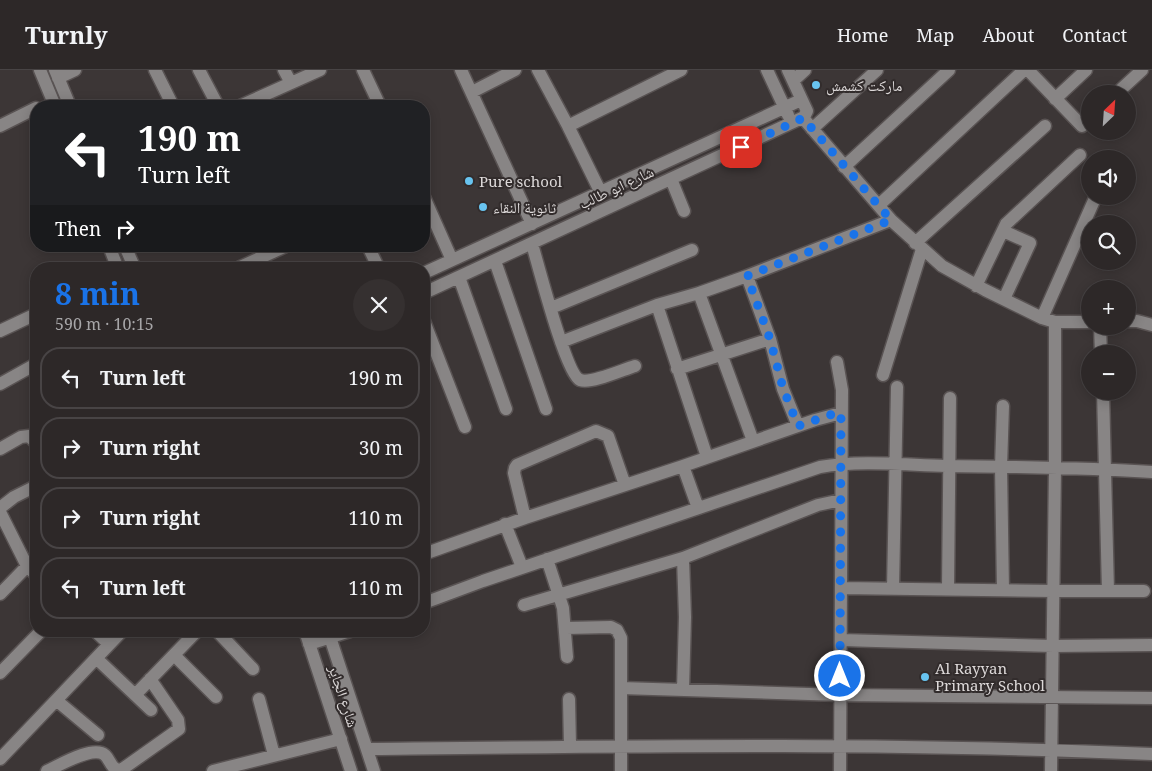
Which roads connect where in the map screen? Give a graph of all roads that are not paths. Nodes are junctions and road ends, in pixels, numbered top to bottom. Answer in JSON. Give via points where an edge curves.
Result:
{"nodes":[{"id":1,"x":40,"y":70,"type":"edge"},
{"id":2,"x":75,"y":70,"type":"edge"},
{"id":3,"x":155,"y":70,"type":"edge"},
{"id":4,"x":199,"y":70,"type":"edge"},
{"id":5,"x":284,"y":70,"type":"edge"},
{"id":6,"x":320,"y":70,"type":"edge"},
{"id":7,"x":363,"y":70,"type":"edge"},
{"id":8,"x":461,"y":70,"type":"edge"},
{"id":9,"x":516,"y":70,"type":"edge"},
{"id":10,"x":538,"y":70,"type":"edge"},
{"id":11,"x":681,"y":70,"type":"edge"},
{"id":12,"x":767,"y":70,"type":"edge"},
{"id":13,"x":805,"y":70,"type":"edge"},
{"id":14,"x":877,"y":70,"type":"edge"},
{"id":15,"x":950,"y":70,"type":"edge"},
{"id":16,"x":1024,"y":70,"type":"edge"},
{"id":17,"x":1028,"y":70,"type":"edge"},
{"id":18,"x":1086,"y":70,"type":"edge"},
{"id":19,"x":1142,"y":70,"type":"edge"},
{"id":20,"x":57,"y":74,"type":"edge"},
{"id":21,"x":790,"y":76,"type":"edge"},
{"id":22,"x":291,"y":83,"type":"junction"},
{"id":23,"x":1126,"y":85,"type":"edge"},
{"id":24,"x":472,"y":92,"type":"junction"},
{"id":25,"x":1055,"y":98,"type":"junction"},
{"id":26,"x":52,"y":100,"type":"edge"},
{"id":27,"x":68,"y":100,"type":"edge"},
{"id":28,"x":169,"y":100,"type":"edge"},
{"id":29,"x":215,"y":100,"type":"edge"},
{"id":30,"x":253,"y":100,"type":"edge"},
{"id":31,"x":377,"y":100,"type":"edge"},
{"id":32,"x":802,"y":100,"type":"junction"},
{"id":33,"x":785,"y":108,"type":"junction"},
{"id":34,"x":30,"y":111,"type":"edge"},
{"id":35,"x":797,"y":121,"type":"junction"},
{"id":36,"x":1081,"y":125,"type":"edge"},
{"id":37,"x":0,"y":126,"type":"edge"},
{"id":38,"x":568,"y":126,"type":"junction"},
{"id":39,"x":1044,"y":126,"type":"dead end"},
{"id":40,"x":812,"y":130,"type":"junction"},
{"id":41,"x":699,"y":147,"type":"junction"},
{"id":42,"x":1080,"y":155,"type":"dead end"},
{"id":43,"x":707,"y":163,"type":"junction"},
{"id":44,"x":844,"y":167,"type":"junction"},
{"id":45,"x":671,"y":180,"type":"junction"},
{"id":46,"x":600,"y":189,"type":"dead end"},
{"id":47,"x":879,"y":205,"type":"junction"},
{"id":48,"x":1093,"y":205,"type":"edge"},
{"id":49,"x":684,"y":211,"type":"dead end"},
{"id":50,"x":891,"y":220,"type":"junction"},
{"id":51,"x":430,"y":224,"type":"edge"},
{"id":52,"x":532,"y":224,"type":"junction"},
{"id":53,"x":1003,"y":231,"type":"junction"},
{"id":54,"x":532,"y":244,"type":"junction"},
{"id":55,"x":918,"y":246,"type":"junction"},
{"id":56,"x":692,"y":250,"type":"dead end"},
{"id":57,"x":273,"y":252,"type":"edge"},
{"id":58,"x":452,"y":260,"type":"junction"},
{"id":59,"x":495,"y":261,"type":"junction"},
{"id":60,"x":251,"y":262,"type":"edge"},
{"id":61,"x":430,"y":271,"type":"edge"},
{"id":62,"x":747,"y":276,"type":"junction"},
{"id":63,"x":459,"y":277,"type":"junction"},
{"id":64,"x":976,"y":286,"type":"junction"},
{"id":65,"x":430,"y":290,"type":"edge"},
{"id":66,"x":699,"y":293,"type":"junction"},
{"id":67,"x":1004,"y":299,"type":"junction"},
{"id":68,"x":657,"y":305,"type":"junction"},
{"id":69,"x":551,"y":308,"type":"junction"},
{"id":70,"x":30,"y":317,"type":"edge"},
{"id":71,"x":1049,"y":320,"type":"junction"},
{"id":72,"x":1136,"y":321,"type":"edge"},
{"id":73,"x":1081,"y":322,"type":"edge"},
{"id":74,"x":1152,"y":325,"type":"edge"},
{"id":75,"x":0,"y":331,"type":"edge"},
{"id":76,"x":430,"y":337,"type":"edge"},
{"id":77,"x":770,"y":339,"type":"junction"},
{"id":78,"x":561,"y":342,"type":"junction"},
{"id":79,"x":722,"y":355,"type":"junction"},
{"id":80,"x":837,"y":362,"type":"dead end"},
{"id":81,"x":635,"y":366,"type":"dead end"},
{"id":82,"x":30,"y":367,"type":"edge"},
{"id":83,"x":677,"y":369,"type":"junction"},
{"id":84,"x":883,"y":375,"type":"dead end"},
{"id":85,"x":0,"y":384,"type":"edge"},
{"id":86,"x":896,"y":387,"type":"dead end"},
{"id":87,"x":950,"y":398,"type":"dead end"},
{"id":88,"x":1102,"y":400,"type":"edge"},
{"id":89,"x":1003,"y":406,"type":"dead end"},
{"id":90,"x":506,"y":409,"type":"dead end"},
{"id":91,"x":546,"y":409,"type":"dead end"},
{"id":92,"x":841,"y":413,"type":"junction"},
{"id":93,"x":798,"y":426,"type":"junction"},
{"id":94,"x":465,"y":427,"type":"dead end"},
{"id":95,"x":30,"y":438,"type":"edge"},
{"id":96,"x":753,"y":441,"type":"junction"},
{"id":97,"x":0,"y":449,"type":"edge"},
{"id":98,"x":707,"y":458,"type":"junction"},
{"id":99,"x":841,"y":464,"type":"junction"},
{"id":100,"x":895,"y":465,"type":"junction"},
{"id":101,"x":683,"y":466,"type":"junction"},
{"id":102,"x":948,"y":466,"type":"junction"},
{"id":103,"x":1001,"y":467,"type":"junction"},
{"id":104,"x":1055,"y":468,"type":"junction"},
{"id":105,"x":1105,"y":469,"type":"junction"},
{"id":106,"x":1152,"y":472,"type":"edge"},
{"id":107,"x":625,"y":485,"type":"junction"},
{"id":108,"x":30,"y":489,"type":"edge"},
{"id":109,"x":841,"y":500,"type":"junction"},
{"id":110,"x":0,"y":508,"type":"edge"},
{"id":111,"x":698,"y":508,"type":"junction"},
{"id":112,"x":0,"y":512,"type":"edge"},
{"id":113,"x":525,"y":518,"type":"junction"},
{"id":114,"x":505,"y":524,"type":"junction"},
{"id":115,"x":430,"y":552,"type":"edge"},
{"id":116,"x":683,"y":558,"type":"junction"},
{"id":117,"x":547,"y":559,"type":"junction"},
{"id":118,"x":30,"y":567,"type":"edge"},
{"id":119,"x":522,"y":567,"type":"junction"},
{"id":120,"x":30,"y":572,"type":"edge"},
{"id":121,"x":841,"y":588,"type":"junction"},
{"id":122,"x":893,"y":589,"type":"junction"},
{"id":123,"x":948,"y":590,"type":"junction"},
{"id":124,"x":1003,"y":590,"type":"junction"},
{"id":125,"x":1053,"y":591,"type":"junction"},
{"id":126,"x":1108,"y":591,"type":"junction"},
{"id":127,"x":1144,"y":591,"type":"dead end"},
{"id":128,"x":0,"y":594,"type":"edge"},
{"id":129,"x":559,"y":595,"type":"junction"},
{"id":130,"x":430,"y":601,"type":"edge"},
{"id":131,"x":524,"y":605,"type":"dead end"},
{"id":132,"x":566,"y":628,"type":"junction"},
{"id":133,"x":35,"y":637,"type":"edge"},
{"id":134,"x":101,"y":637,"type":"edge"},
{"id":135,"x":116,"y":637,"type":"edge"},
{"id":136,"x":191,"y":637,"type":"edge"},
{"id":137,"x":223,"y":637,"type":"edge"},
{"id":138,"x":307,"y":637,"type":"edge"},
{"id":139,"x":325,"y":637,"type":"edge"},
{"id":140,"x":330,"y":637,"type":"edge"},
{"id":141,"x":840,"y":640,"type":"junction"},
{"id":142,"x":109,"y":644,"type":"junction"},
{"id":143,"x":310,"y":644,"type":"junction"},
{"id":144,"x":1152,"y":645,"type":"edge"},
{"id":145,"x":1053,"y":646,"type":"junction"},
{"id":146,"x":174,"y":655,"type":"junction"},
{"id":147,"x":567,"y":657,"type":"dead end"},
{"id":148,"x":96,"y":658,"type":"junction"},
{"id":149,"x":253,"y":669,"type":"dead end"},
{"id":150,"x":0,"y":673,"type":"edge"},
{"id":151,"x":150,"y":679,"type":"junction"},
{"id":152,"x":621,"y":688,"type":"junction"},
{"id":153,"x":683,"y":690,"type":"junction"},
{"id":154,"x":840,"y":694,"type":"junction"},
{"id":155,"x":135,"y":695,"type":"junction"},
{"id":156,"x":1052,"y":696,"type":"junction"},
{"id":157,"x":216,"y":697,"type":"dead end"},
{"id":158,"x":1152,"y":698,"type":"edge"},
{"id":159,"x":259,"y":699,"type":"dead end"},
{"id":160,"x":569,"y":699,"type":"dead end"},
{"id":161,"x":56,"y":700,"type":"junction"},
{"id":162,"x":151,"y":710,"type":"dead end"},
{"id":163,"x":98,"y":735,"type":"dead end"},
{"id":164,"x":341,"y":738,"type":"junction"},
{"id":165,"x":570,"y":746,"type":"junction"},
{"id":166,"x":620,"y":746,"type":"junction"},
{"id":167,"x":840,"y":746,"type":"junction"},
{"id":168,"x":367,"y":749,"type":"junction"},
{"id":169,"x":1051,"y":750,"type":"junction"},
{"id":170,"x":1152,"y":754,"type":"edge"},
{"id":171,"x":274,"y":755,"type":"junction"},
{"id":172,"x":0,"y":759,"type":"edge"},
{"id":173,"x":47,"y":771,"type":"edge"},
{"id":174,"x":116,"y":771,"type":"edge"},
{"id":175,"x":213,"y":771,"type":"edge"},
{"id":176,"x":352,"y":771,"type":"edge"},
{"id":177,"x":374,"y":771,"type":"edge"},
{"id":178,"x":620,"y":771,"type":"edge"},
{"id":179,"x":840,"y":771,"type":"edge"},
{"id":180,"x":1050,"y":771,"type":"edge"}],
"edges":[{"from":1,"to":26,"type":"street"},
{"from":2,"to":20,"type":"street"},
{"from":3,"to":28,"type":"street"},
{"from":4,"to":29,"type":"street"},
{"from":5,"to":22,"type":"street"},
{"from":6,"to":22,"type":"street"},
{"from":7,"to":31,"type":"street"},
{"from":8,"to":24,"type":"street"},
{"from":9,"to":24,"type":"street"},
{"from":10,"to":38,"type":"street"},
{"from":11,"to":38,"type":"street"},
{"from":12,"to":33,"type":"street"},
{"from":13,"to":21,"type":"street"},
{"from":14,"to":40,"type":"street"},
{"from":15,"to":44,"type":"street"},
{"from":16,"to":47,"type":"street"},
{"from":17,"to":25,"type":"street"},
{"from":18,"to":25,"type":"street"},
{"from":19,"to":23,"type":"street"},
{"from":20,"to":27,"type":"street"},
{"from":21,"to":32,"type":"street"},
{"from":22,"to":30,"type":"street"},
{"from":24,"to":52,"type":"street"},
{"from":25,"to":36,"type":"street"},
{"from":32,"to":33,"type":"street","name":"شارع ابو طالب"},
{"from":32,"to":35,"type":"street","via":[[806,116]]},
{"from":33,"to":35,"type":"street"},
{"from":33,"to":41,"type":"street","name":"شارع ابو طالب"},
{"from":34,"to":37,"type":"street"},
{"from":35,"to":40,"type":"street"},
{"from":35,"to":43,"type":"street","name":"شارع ابو طالب"},
{"from":38,"to":46,"type":"street"},
{"from":39,"to":55,"type":"street"},
{"from":40,"to":44,"type":"street"},
{"from":41,"to":43,"type":"street"},
{"from":41,"to":52,"type":"street","name":"شارع ابو طالب"},
{"from":42,"to":53,"type":"street","via":[[1006,224]]},
{"from":43,"to":45,"type":"street","name":"شارع ابو طالب"},
{"from":44,"to":47,"type":"street"},
{"from":45,"to":49,"type":"street"},
{"from":45,"to":54,"type":"street","name":"شارع ابو طالب"},
{"from":47,"to":50,"type":"street"},
{"from":48,"to":71,"type":"street"},
{"from":50,"to":55,"type":"street"},
{"from":50,"to":62,"type":"street"},
{"from":51,"to":58,"type":"street"},
{"from":52,"to":58,"type":"street","name":"شارع ابو طالب"},
{"from":53,"to":64,"type":"street"},
{"from":53,"to":67,"type":"street","via":[[1030,243]]},
{"from":54,"to":59,"type":"street","name":"شارع ابو طالب"},
{"from":54,"to":69,"type":"street"},
{"from":55,"to":64,"type":"street","via":[[942,266]]},
{"from":55,"to":84,"type":"street"},
{"from":56,"to":69,"type":"street"},
{"from":57,"to":60,"type":"street"},
{"from":58,"to":61,"type":"street","name":"شارع ابو طالب"},
{"from":59,"to":63,"type":"street","name":"شارع ابو طالب"},
{"from":59,"to":91,"type":"street"},
{"from":62,"to":66,"type":"street"},
{"from":62,"to":77,"type":"street"},
{"from":63,"to":65,"type":"street","name":"شارع ابو طالب"},
{"from":63,"to":90,"type":"street"},
{"from":64,"to":67,"type":"street"},
{"from":66,"to":68,"type":"street"},
{"from":66,"to":79,"type":"street"},
{"from":67,"to":71,"type":"street"},
{"from":68,"to":78,"type":"street"},
{"from":68,"to":83,"type":"street"},
{"from":69,"to":78,"type":"street"},
{"from":70,"to":75,"type":"street"},
{"from":71,"to":73,"type":"street"},
{"from":71,"to":104,"type":"street"},
{"from":72,"to":74,"type":"street"},
{"from":76,"to":94,"type":"street"},
{"from":77,"to":79,"type":"street"},
{"from":77,"to":93,"type":"street","via":[[783,388]]},
{"from":78,"to":81,"type":"street","via":[[573,374],[587,382]]},
{"from":79,"to":83,"type":"street"},
{"from":79,"to":96,"type":"street"},
{"from":80,"to":92,"type":"street","via":[[842,390]]},
{"from":82,"to":85,"type":"street"},
{"from":83,"to":98,"type":"street"},
{"from":86,"to":100,"type":"street"},
{"from":87,"to":102,"type":"street"},
{"from":88,"to":105,"type":"street"},
{"from":89,"to":103,"type":"street"},
{"from":92,"to":93,"type":"street"},
{"from":92,"to":99,"type":"street"},
{"from":93,"to":96,"type":"street"},
{"from":95,"to":97,"type":"street","via":[[21,437]]},
{"from":96,"to":98,"type":"street"},
{"from":98,"to":101,"type":"street"},
{"from":99,"to":100,"type":"street"},
{"from":99,"to":109,"type":"street"},
{"from":99,"to":111,"type":"street","via":[[820,467]]},
{"from":100,"to":102,"type":"street"},
{"from":100,"to":122,"type":"street"},
{"from":101,"to":107,"type":"street"},
{"from":101,"to":111,"type":"street"},
{"from":102,"to":103,"type":"street"},
{"from":102,"to":123,"type":"street"},
{"from":103,"to":104,"type":"street"},
{"from":103,"to":124,"type":"street"},
{"from":104,"to":105,"type":"street"},
{"from":104,"to":125,"type":"street"},
{"from":105,"to":106,"type":"street"},
{"from":105,"to":126,"type":"street"},
{"from":107,"to":113,"type":"street"},
{"from":107,"to":113,"type":"street","via":[[608,436],[596,431],[514,468]]},
{"from":108,"to":110,"type":"street"},
{"from":109,"to":116,"type":"street","via":[[818,505]]},
{"from":109,"to":121,"type":"street"},
{"from":111,"to":117,"type":"street"},
{"from":112,"to":118,"type":"street"},
{"from":113,"to":114,"type":"street"},
{"from":114,"to":115,"type":"street"},
{"from":114,"to":119,"type":"street"},
{"from":116,"to":129,"type":"street"},
{"from":116,"to":153,"type":"street"},
{"from":117,"to":119,"type":"street"},
{"from":117,"to":129,"type":"street"},
{"from":119,"to":130,"type":"street"},
{"from":120,"to":128,"type":"street"},
{"from":121,"to":122,"type":"street"},
{"from":121,"to":141,"type":"street"},
{"from":122,"to":123,"type":"street"},
{"from":123,"to":124,"type":"street"},
{"from":124,"to":125,"type":"street"},
{"from":125,"to":126,"type":"street"},
{"from":125,"to":145,"type":"street"},
{"from":126,"to":127,"type":"street"},
{"from":129,"to":131,"type":"street"},
{"from":129,"to":132,"type":"street"},
{"from":132,"to":147,"type":"street"},
{"from":132,"to":152,"type":"street","via":[[611,627],[617,630],[622,638]]},
{"from":133,"to":150,"type":"street"},
{"from":134,"to":142,"type":"street"},
{"from":135,"to":142,"type":"street"},
{"from":136,"to":146,"type":"street"},
{"from":137,"to":149,"type":"street"},
{"from":138,"to":143,"type":"street","name":"شارع الجاير"},
{"from":139,"to":143,"type":"street"},
{"from":140,"to":168,"type":"street","name":"شارع الجاير"},
{"from":141,"to":145,"type":"street"},
{"from":141,"to":154,"type":"street"},
{"from":142,"to":148,"type":"street"},
{"from":143,"to":164,"type":"street","name":"شارع الجاير"},
{"from":144,"to":145,"type":"street"},
{"from":145,"to":156,"type":"street"},
{"from":146,"to":151,"type":"street"},
{"from":146,"to":157,"type":"street"},
{"from":148,"to":155,"type":"street"},
{"from":148,"to":161,"type":"street"},
{"from":151,"to":155,"type":"street"},
{"from":151,"to":174,"type":"street","via":[[178,720],[179,729]]},
{"from":152,"to":153,"type":"street"},
{"from":152,"to":166,"type":"street"},
{"from":153,"to":154,"type":"street"},
{"from":154,"to":156,"type":"street"},
{"from":154,"to":167,"type":"street"},
{"from":155,"to":162,"type":"street"},
{"from":156,"to":158,"type":"street"},
{"from":156,"to":169,"type":"street"},
{"from":159,"to":171,"type":"street"},
{"from":160,"to":165,"type":"street"},
{"from":161,"to":163,"type":"street"},
{"from":161,"to":172,"type":"street"},
{"from":164,"to":171,"type":"street"},
{"from":164,"to":176,"type":"street","name":"شارع الجاير"},
{"from":165,"to":166,"type":"street"},
{"from":165,"to":168,"type":"street"},
{"from":166,"to":167,"type":"street"},
{"from":166,"to":178,"type":"street"},
{"from":167,"to":169,"type":"street"},
{"from":167,"to":179,"type":"street"},
{"from":168,"to":177,"type":"street","name":"شارع الجاير"},
{"from":169,"to":170,"type":"street"},
{"from":169,"to":180,"type":"street"},
{"from":171,"to":175,"type":"street"},
{"from":173,"to":174,"type":"street","via":[[90,752],[106,756]]}]}
